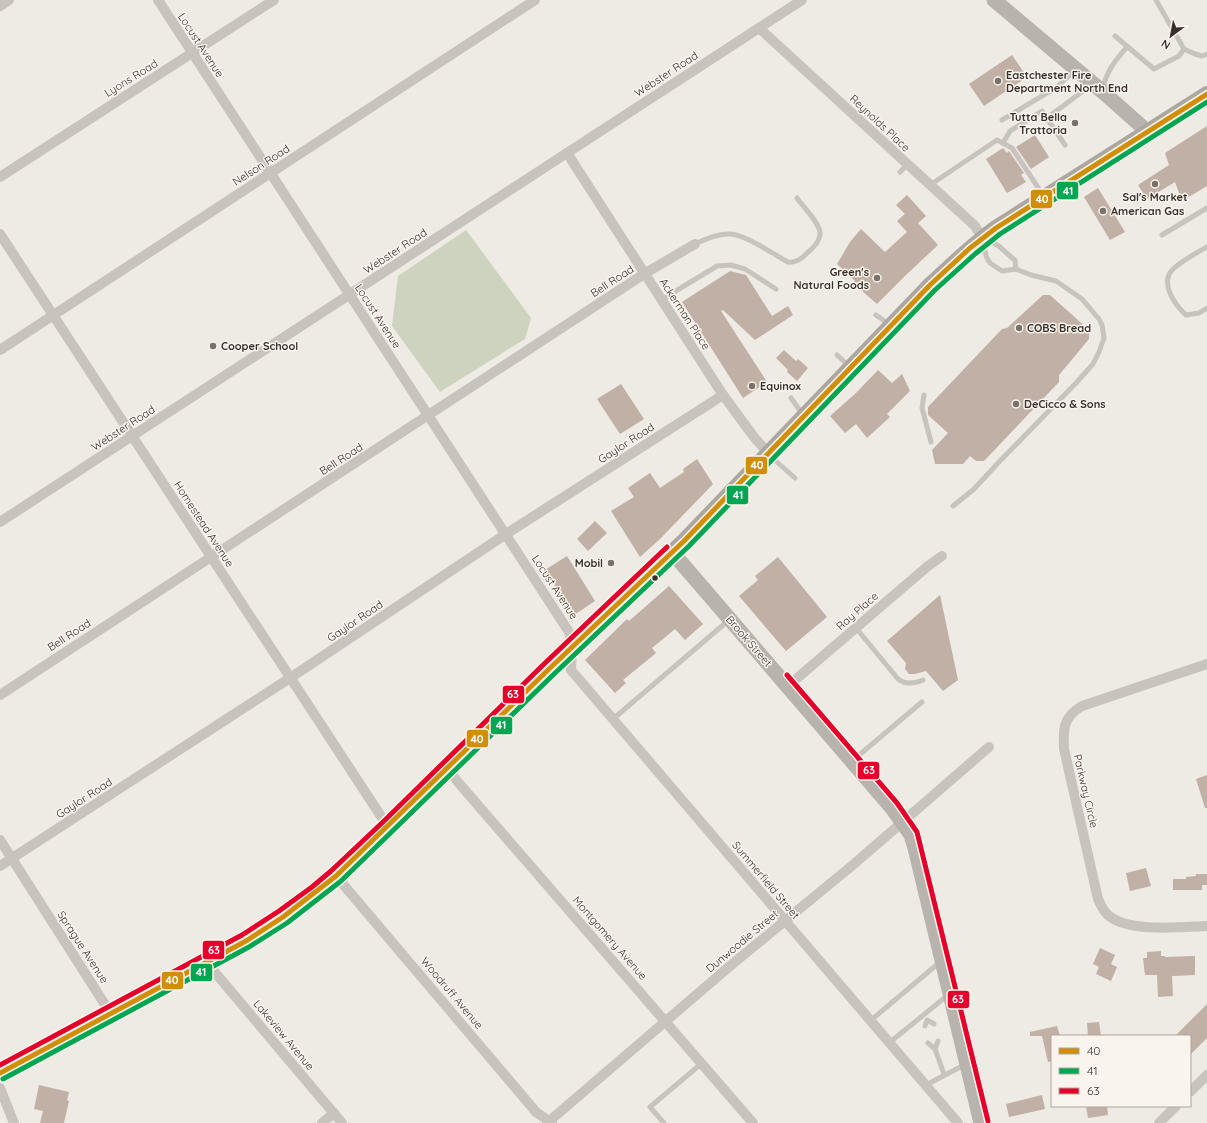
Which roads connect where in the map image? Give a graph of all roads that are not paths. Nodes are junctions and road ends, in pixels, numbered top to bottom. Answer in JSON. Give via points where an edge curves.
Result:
{"nodes":[{"id":1,"x":9,"y":0,"type":"edge"},
{"id":2,"x":158,"y":0,"type":"edge"},
{"id":3,"x":274,"y":0,"type":"edge"},
{"id":4,"x":536,"y":0,"type":"edge"},
{"id":5,"x":802,"y":0,"type":"edge"},
{"id":6,"x":994,"y":0,"type":"edge"},
{"id":7,"x":1156,"y":0,"type":"edge"},
{"id":8,"x":0,"y":6,"type":"edge"},
{"id":9,"x":759,"y":28,"type":"junction"},
{"id":10,"x":1116,"y":36,"type":"dead end"},
{"id":11,"x":1127,"y":46,"type":"junction"},
{"id":12,"x":1184,"y":49,"type":"junction"},
{"id":13,"x":192,"y":54,"type":"junction"},
{"id":14,"x":1207,"y":54,"type":"edge"},
{"id":15,"x":1076,"y":69,"type":"junction"},
{"id":16,"x":1098,"y":88,"type":"junction"},
{"id":17,"x":1207,"y":94,"type":"edge"},
{"id":18,"x":1046,"y":118,"type":"junction"},
{"id":19,"x":1002,"y":120,"type":"dead end"},
{"id":20,"x":1148,"y":132,"type":"junction"},
{"id":21,"x":1003,"y":143,"type":"junction"},
{"id":22,"x":1065,"y":145,"type":"dead end"},
{"id":23,"x":567,"y":153,"type":"junction"},
{"id":24,"x":908,"y":164,"type":"junction"},
{"id":25,"x":900,"y":172,"type":"dead end"},
{"id":26,"x":271,"y":173,"type":"junction"},
{"id":27,"x":0,"y":177,"type":"edge"},
{"id":28,"x":930,"y":185,"type":"junction"},
{"id":29,"x":797,"y":198,"type":"dead end"},
{"id":30,"x":1045,"y":198,"type":"junction"},
{"id":31,"x":1207,"y":208,"type":"edge"},
{"id":32,"x":0,"y":234,"type":"edge"},
{"id":33,"x":1162,"y":235,"type":"dead end"},
{"id":34,"x":982,"y":238,"type":"junction"},
{"id":35,"x":695,"y":244,"type":"joint"},
{"id":36,"x":1207,"y":247,"type":"edge"},
{"id":37,"x":1016,"y":269,"type":"junction"},
{"id":38,"x":644,"y":274,"type":"junction"},
{"id":39,"x":776,"y":289,"type":"dead end"},
{"id":40,"x":350,"y":295,"type":"junction"},
{"id":41,"x":661,"y":300,"type":"junction"},
{"id":42,"x":1207,"y":308,"type":"edge"},
{"id":43,"x":876,"y":315,"type":"dead end"},
{"id":44,"x":54,"y":316,"type":"junction"},
{"id":45,"x":891,"y":325,"type":"junction"},
{"id":46,"x":0,"y":350,"type":"edge"},
{"id":47,"x":837,"y":356,"type":"dead end"},
{"id":48,"x":851,"y":368,"type":"junction"},
{"id":49,"x":723,"y":395,"type":"junction"},
{"id":50,"x":924,"y":395,"type":"dead end"},
{"id":51,"x":791,"y":398,"type":"dead end"},
{"id":52,"x":428,"y":416,"type":"junction"},
{"id":53,"x":803,"y":416,"type":"junction"},
{"id":54,"x":132,"y":436,"type":"junction"},
{"id":55,"x":931,"y":442,"type":"dead end"},
{"id":56,"x":768,"y":453,"type":"junction"},
{"id":57,"x":795,"y":478,"type":"dead end"},
{"id":58,"x":953,"y":506,"type":"dead end"},
{"id":59,"x":0,"y":522,"type":"edge"},
{"id":60,"x":506,"y":534,"type":"junction"},
{"id":61,"x":672,"y":552,"type":"junction"},
{"id":62,"x":942,"y":556,"type":"dead end"},
{"id":63,"x":211,"y":557,"type":"junction"},
{"id":64,"x":730,"y":619,"type":"junction"},
{"id":65,"x":856,"y":628,"type":"junction"},
{"id":66,"x":572,"y":647,"type":"junction"},
{"id":67,"x":1207,"y":664,"type":"edge"},
{"id":68,"x":290,"y":678,"type":"junction"},
{"id":69,"x":923,"y":680,"type":"dead end"},
{"id":70,"x":788,"y":686,"type":"junction"},
{"id":71,"x":0,"y":695,"type":"edge"},
{"id":72,"x":922,"y":702,"type":"dead end"},
{"id":73,"x":613,"y":719,"type":"junction"},
{"id":74,"x":989,"y":747,"type":"dead end"},
{"id":75,"x":852,"y":761,"type":"junction"},
{"id":76,"x":448,"y":768,"type":"junction"},
{"id":77,"x":902,"y":822,"type":"junction"},
{"id":78,"x":388,"y":827,"type":"junction"},
{"id":79,"x":0,"y":840,"type":"edge"},
{"id":80,"x":12,"y":858,"type":"junction"},
{"id":81,"x":0,"y":866,"type":"edge"},
{"id":82,"x":336,"y":876,"type":"junction"},
{"id":83,"x":784,"y":921,"type":"junction"},
{"id":84,"x":1207,"y":926,"type":"edge"},
{"id":85,"x":942,"y":960,"type":"junction"},
{"id":86,"x":207,"y":963,"type":"junction"},
{"id":87,"x":950,"y":993,"type":"junction"},
{"id":88,"x":925,"y":1013,"type":"junction"},
{"id":89,"x":111,"y":1014,"type":"junction"},
{"id":90,"x":927,"y":1020,"type":"junction"},
{"id":91,"x":870,"y":1021,"type":"junction"},
{"id":92,"x":667,"y":1022,"type":"junction"},
{"id":93,"x":934,"y":1024,"type":"dead end"},
{"id":94,"x":924,"y":1026,"type":"dead end"},
{"id":95,"x":938,"y":1041,"type":"dead end"},
{"id":96,"x":889,"y":1043,"type":"junction"},
{"id":97,"x":928,"y":1043,"type":"dead end"},
{"id":98,"x":935,"y":1048,"type":"junction"},
{"id":99,"x":702,"y":1063,"type":"junction"},
{"id":100,"x":966,"y":1064,"type":"junction"},
{"id":101,"x":0,"y":1073,"type":"edge"},
{"id":102,"x":944,"y":1074,"type":"junction"},
{"id":103,"x":1207,"y":1075,"type":"edge"},
{"id":104,"x":926,"y":1085,"type":"junction"},
{"id":105,"x":0,"y":1088,"type":"edge"},
{"id":106,"x":1191,"y":1091,"type":"edge"},
{"id":107,"x":1175,"y":1107,"type":"edge"},
{"id":108,"x":334,"y":1113,"type":"junction"},
{"id":109,"x":550,"y":1122,"type":"edge"},
{"id":110,"x":14,"y":1123,"type":"edge"},
{"id":111,"x":322,"y":1123,"type":"edge"},
{"id":112,"x":342,"y":1123,"type":"edge"},
{"id":113,"x":664,"y":1123,"type":"edge"},
{"id":114,"x":753,"y":1123,"type":"edge"},
{"id":115,"x":958,"y":1123,"type":"edge"},
{"id":116,"x":981,"y":1123,"type":"edge"},
{"id":117,"x":1159,"y":1123,"type":"edge"}],
"edges":[{"from":1,"to":8,"type":"street"},
{"from":2,"to":13,"type":"street","name":"Locust Avenue"},
{"from":3,"to":13,"type":"street","name":"Lyons Road"},
{"from":4,"to":26,"type":"street","name":"Nelson Road"},
{"from":5,"to":9,"type":"street","name":"Webster Road"},
{"from":6,"to":15,"type":"street"},
{"from":7,"to":12,"type":"lane"},
{"from":9,"to":23,"type":"street","name":"Webster Road"},
{"from":9,"to":24,"type":"street","name":"Reynolds Place"},
{"from":10,"to":11,"type":"lane"},
{"from":11,"to":12,"type":"lane","via":[[1154,70],[1179,56]]},
{"from":11,"to":16,"type":"lane"},
{"from":12,"to":14,"type":"lane","via":[[1202,56]]},
{"from":13,"to":26,"type":"street","name":"Locust Avenue"},
{"from":13,"to":27,"type":"street","name":"Lyons Road"},
{"from":15,"to":16,"type":"street"},
{"from":15,"to":19,"type":"lane","via":[[1057,88]]},
{"from":16,"to":18,"type":"lane"},
{"from":16,"to":20,"type":"street"},
{"from":17,"to":20,"type":"main road"},
{"from":18,"to":21,"type":"lane","via":[[1042,111],[1010,131]]},
{"from":18,"to":22,"type":"lane"},
{"from":20,"to":30,"type":"main road"},
{"from":21,"to":28,"type":"lane","via":[[997,140]]},
{"from":21,"to":30,"type":"lane","via":[[1012,148]]},
{"from":23,"to":38,"type":"street","name":"Ackerman Place"},
{"from":23,"to":40,"type":"street","name":"Webster Road"},
{"from":24,"to":25,"type":"lane"},
{"from":24,"to":28,"type":"street","name":"Reynolds Place"},
{"from":26,"to":40,"type":"street","name":"Locust Avenue"},
{"from":26,"to":44,"type":"street","name":"Nelson Road"},
{"from":28,"to":34,"type":"street","name":"Reynolds Place","via":[[975,226]]},
{"from":29,"to":35,"type":"lane","via":[[817,224],[820,234],[818,240],[799,261],[788,262],[731,234],[707,238]]},
{"from":30,"to":34,"type":"main road"},
{"from":31,"to":33,"type":"lane"},
{"from":32,"to":44,"type":"street","name":"Homestead Avenue"},
{"from":34,"to":37,"type":"lane","name":"Reynolds Place","via":[[1003,249],[1015,260]]},
{"from":34,"to":37,"type":"lane","name":"Reynolds Place","via":[[990,263],[1002,271]]},
{"from":34,"to":45,"type":"main road"},
{"from":35,"to":38,"type":"street","name":"Bell Road"},
{"from":36,"to":42,"type":"lane","via":[[1172,270],[1168,280],[1170,296],[1186,314],[1199,313]]},
{"from":37,"to":58,"type":"lane","name":"Reynolds Place","via":[[1056,281],[1082,299],[1099,318],[1104,338],[1093,364],[1077,382],[974,489]]},
{"from":38,"to":41,"type":"street","name":"Ackerman Place"},
{"from":38,"to":52,"type":"street","name":"Bell Road"},
{"from":39,"to":41,"type":"lane","via":[[746,269],[732,265],[716,266]]},
{"from":40,"to":52,"type":"street","name":"Locust Avenue"},
{"from":40,"to":54,"type":"street","name":"Webster Road"},
{"from":41,"to":49,"type":"street","name":"Ackerman Place"},
{"from":43,"to":45,"type":"lane"},
{"from":44,"to":46,"type":"street","name":"Nelson Road"},
{"from":44,"to":54,"type":"street","name":"Homestead Avenue"},
{"from":45,"to":48,"type":"main road"},
{"from":47,"to":48,"type":"lane"},
{"from":48,"to":53,"type":"main road"},
{"from":49,"to":56,"type":"street","name":"Ackerman Place"},
{"from":49,"to":60,"type":"street","name":"Gaylor Road"},
{"from":50,"to":55,"type":"lane","via":[[922,408]]},
{"from":51,"to":53,"type":"lane"},
{"from":52,"to":60,"type":"street","name":"Locust Avenue"},
{"from":52,"to":63,"type":"street","name":"Bell Road"},
{"from":53,"to":56,"type":"main road"},
{"from":54,"to":59,"type":"street","name":"Webster Road"},
{"from":54,"to":63,"type":"street","name":"Homestead Avenue"},
{"from":56,"to":57,"type":"lane","name":"Ackerman Place"},
{"from":56,"to":61,"type":"main road"},
{"from":60,"to":66,"type":"street","name":"Locust Avenue","via":[[569,632]]},
{"from":60,"to":68,"type":"street","name":"Gaylor Road"},
{"from":61,"to":64,"type":"street","name":"Brook Street"},
{"from":61,"to":66,"type":"main road"},
{"from":62,"to":65,"type":"street","name":"Ray Place"},
{"from":63,"to":68,"type":"street","name":"Homestead Avenue"},
{"from":63,"to":71,"type":"street","name":"Bell Road"},
{"from":64,"to":70,"type":"street","name":"Brook Street"},
{"from":64,"to":73,"type":"lane"},
{"from":65,"to":69,"type":"lane","via":[[898,679],[910,684]]},
{"from":65,"to":70,"type":"street","name":"Ray Place"},
{"from":66,"to":73,"type":"street","name":"Summerfield Street","via":[[571,670]]},
{"from":66,"to":76,"type":"main road"},
{"from":67,"to":84,"type":"street","name":"Parkway Circle","via":[[1082,706],[1069,716],[1063,736],[1098,900],[1104,911],[1116,921],[1128,925]]},
{"from":68,"to":78,"type":"street","name":"Homestead Avenue"},
{"from":68,"to":80,"type":"street","name":"Gaylor Road"},
{"from":70,"to":75,"type":"street","name":"Brook Street"},
{"from":72,"to":75,"type":"lane"},
{"from":73,"to":83,"type":"street","name":"Summerfield Street"},
{"from":74,"to":77,"type":"street","name":"Dunwoodie Street"},
{"from":75,"to":77,"type":"street","name":"Brook Street"},
{"from":76,"to":78,"type":"main road"},
{"from":76,"to":92,"type":"street","name":"Montgomery Avenue"},
{"from":77,"to":83,"type":"street","name":"Dunwoodie Street"},
{"from":77,"to":85,"type":"street","name":"Brook Street","via":[[915,848]]},
{"from":78,"to":82,"type":"main road"},
{"from":79,"to":80,"type":"street","name":"Sprague Avenue"},
{"from":80,"to":81,"type":"street","name":"Gaylor Road"},
{"from":80,"to":89,"type":"street","name":"Sprague Avenue"},
{"from":82,"to":86,"type":"main road","via":[[283,917]]},
{"from":82,"to":109,"type":"street","name":"Woodruff Avenue","via":[[536,1112]]},
{"from":83,"to":91,"type":"street","name":"Summerfield Street"},
{"from":83,"to":92,"type":"street","name":"Dunwoodie Street"},
{"from":85,"to":87,"type":"street","name":"Brook Street"},
{"from":85,"to":91,"type":"lane"},
{"from":86,"to":89,"type":"main road"},
{"from":86,"to":108,"type":"street","name":"Lakeview Avenue"},
{"from":87,"to":88,"type":"lane"},
{"from":87,"to":100,"type":"street","name":"Brook Street"},
{"from":88,"to":90,"type":"lane"},
{"from":88,"to":96,"type":"lane"},
{"from":89,"to":101,"type":"main road"},
{"from":90,"to":93,"type":"lane"},
{"from":90,"to":94,"type":"lane"},
{"from":91,"to":96,"type":"street","name":"Summerfield Street"},
{"from":92,"to":99,"type":"street","name":"Montgomery Avenue"},
{"from":92,"to":109,"type":"street","name":"Dunwoodie Street"},
{"from":95,"to":98,"type":"lane"},
{"from":96,"to":104,"type":"street","name":"Summerfield Street"},
{"from":97,"to":98,"type":"lane"},
{"from":98,"to":102,"type":"lane"},
{"from":99,"to":113,"type":"lane","via":[[650,1107]]},
{"from":99,"to":114,"type":"street","name":"Montgomery Avenue"},
{"from":100,"to":102,"type":"lane"},
{"from":100,"to":116,"type":"street","name":"Brook Street"},
{"from":102,"to":104,"type":"lane"},
{"from":103,"to":106,"type":"street"},
{"from":104,"to":115,"type":"street","name":"Summerfield Street"},
{"from":105,"to":110,"type":"street"},
{"from":107,"to":117,"type":"street"},
{"from":108,"to":111,"type":"street"},
{"from":108,"to":112,"type":"street","name":"Lakeview Avenue"}]}
